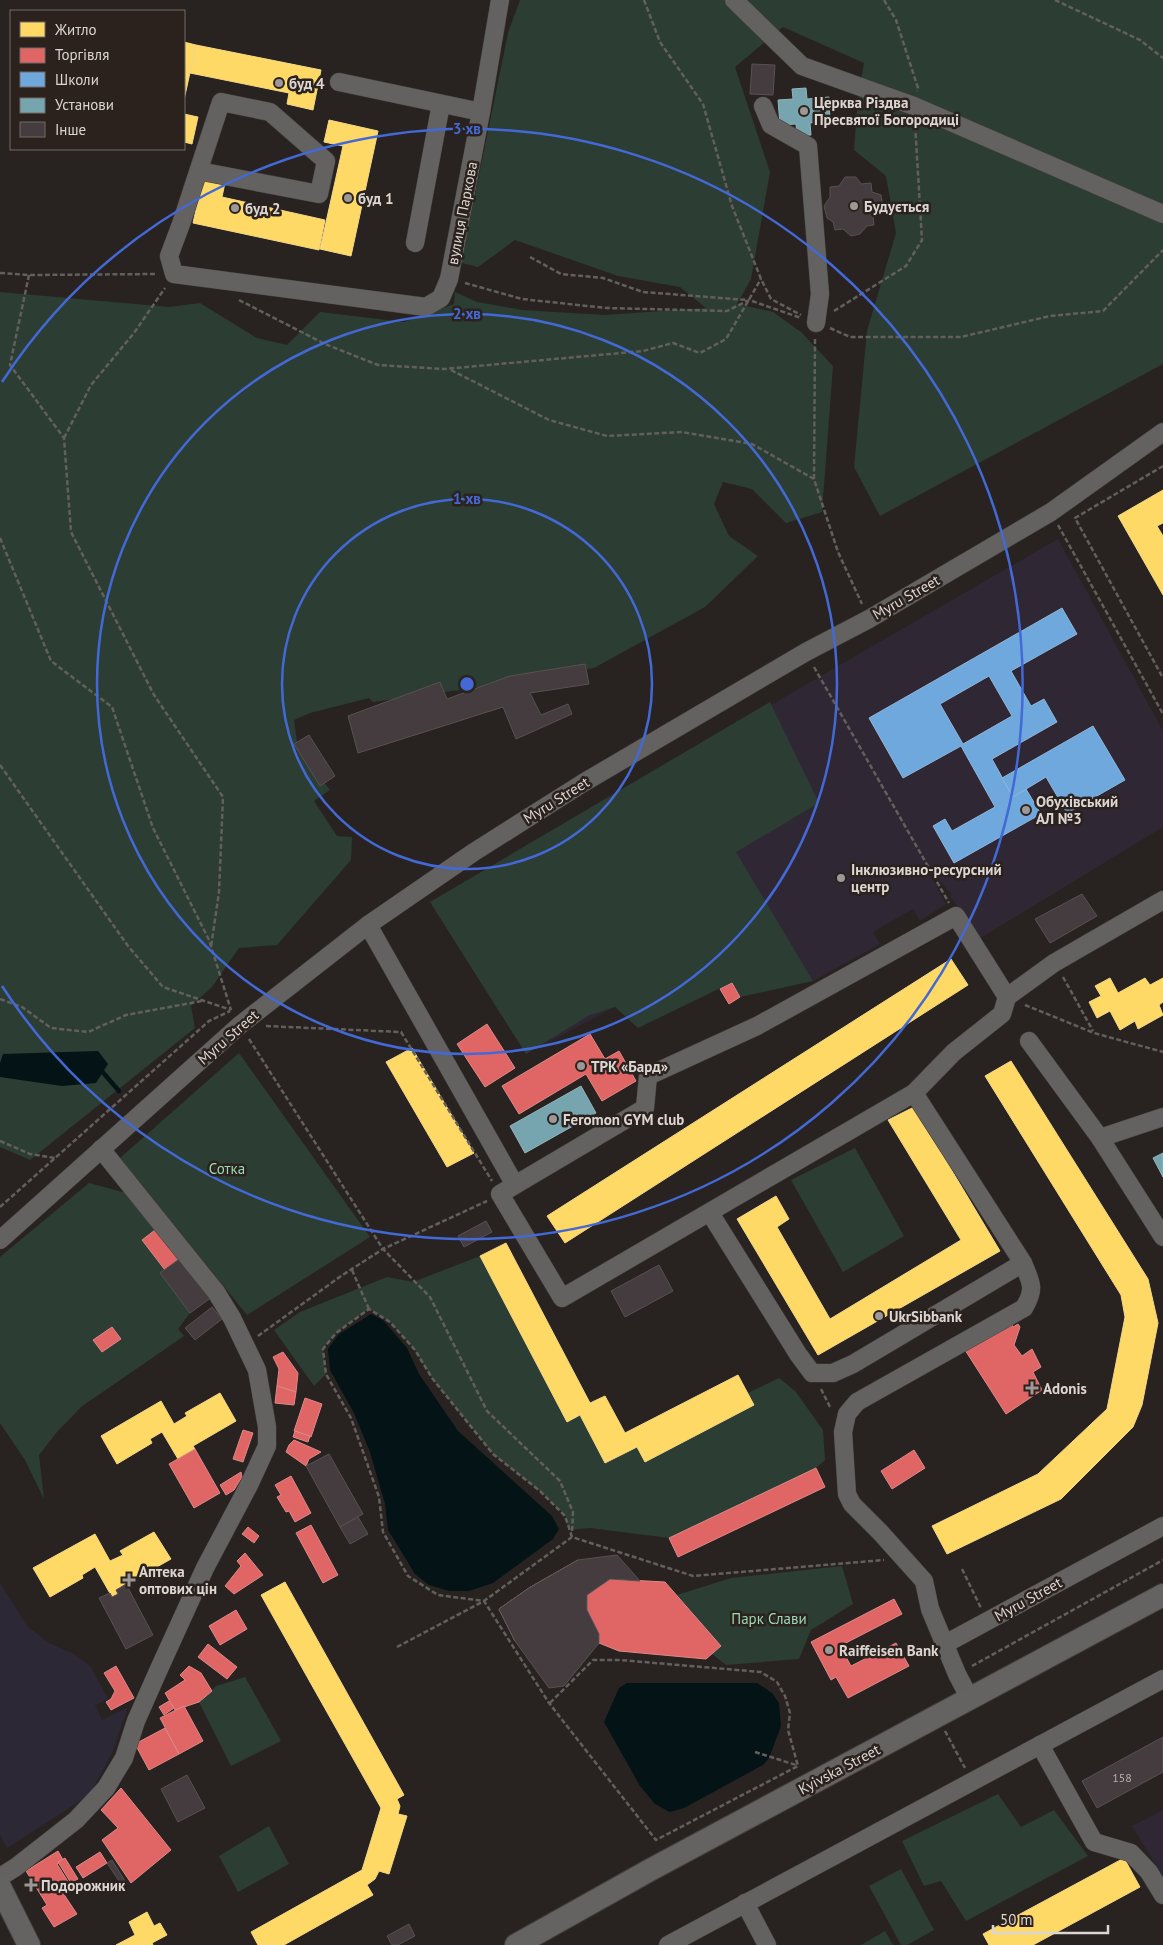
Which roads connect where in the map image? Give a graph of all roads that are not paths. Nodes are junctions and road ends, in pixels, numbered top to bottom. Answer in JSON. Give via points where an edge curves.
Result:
{"nodes":[{"id":1,"x":500,"y":0,"type":"edge"},
{"id":2,"x":734,"y":0,"type":"edge"},
{"id":3,"x":339,"y":82,"type":"dead end"},
{"id":4,"x":441,"y":104,"type":"junction"},
{"id":5,"x":763,"y":106,"type":"dead end"},
{"id":6,"x":481,"y":112,"type":"junction"},
{"id":7,"x":199,"y":171,"type":"junction"},
{"id":8,"x":1163,"y":214,"type":"edge"},
{"id":9,"x":415,"y":243,"type":"dead end"},
{"id":10,"x":816,"y":323,"type":"road end"},
{"id":11,"x":1163,"y":432,"type":"edge"},
{"id":12,"x":1163,"y":900,"type":"edge"},
{"id":13,"x":368,"y":925,"type":"junction"},
{"id":14,"x":1007,"y":997,"type":"junction"},
{"id":15,"x":1029,"y":1041,"type":"dead end"},
{"id":16,"x":914,"y":1093,"type":"junction"},
{"id":17,"x":1163,"y":1117,"type":"edge"},
{"id":18,"x":1100,"y":1138,"type":"junction"},
{"id":19,"x":101,"y":1149,"type":"junction"},
{"id":20,"x":508,"y":1190,"type":"junction"},
{"id":21,"x":710,"y":1213,"type":"junction"},
{"id":22,"x":1163,"y":1237,"type":"edge"},
{"id":23,"x":0,"y":1240,"type":"edge"},
{"id":24,"x":1023,"y":1263,"type":"junction"},
{"id":25,"x":1163,"y":1526,"type":"edge"},
{"id":26,"x":1163,"y":1595,"type":"edge"},
{"id":27,"x":946,"y":1644,"type":"junction"},
{"id":28,"x":1163,"y":1679,"type":"edge"},
{"id":29,"x":970,"y":1699,"type":"junction"},
{"id":30,"x":1040,"y":1744,"type":"junction"},
{"id":31,"x":0,"y":1877,"type":"edge"},
{"id":32,"x":0,"y":1887,"type":"edge"},
{"id":33,"x":1163,"y":1895,"type":"edge"},
{"id":34,"x":745,"y":1903,"type":"junction"},
{"id":35,"x":29,"y":1945,"type":"edge"},
{"id":36,"x":516,"y":1945,"type":"edge"},
{"id":37,"x":668,"y":1945,"type":"edge"},
{"id":38,"x":767,"y":1945,"type":"edge"}],
"edges":[{"from":1,"to":6,"type":"street","name":"вулиця Паркова"},
{"from":2,"to":8,"type":"street","via":[[802,66],[914,106]]},
{"from":3,"to":4,"type":"street"},
{"from":4,"to":6,"type":"street"},
{"from":4,"to":9,"type":"street"},
{"from":5,"to":10,"type":"street","via":[[771,125],[808,146],[820,294]]},
{"from":6,"to":7,"type":"street","name":"вулиця Паркова","via":[[449,279],[441,298],[426,307],[174,274],[168,256]]},
{"from":7,"to":7,"type":"street","via":[[221,102],[270,112],[326,161],[319,194]]},
{"from":11,"to":13,"type":"street","name":"Myru Street","via":[[1051,512],[583,783]]},
{"from":12,"to":14,"type":"street","via":[[1054,963]]},
{"from":13,"to":19,"type":"street","name":"Myru Street","via":[[236,1018]]},
{"from":13,"to":20,"type":"street"},
{"from":14,"to":16,"type":"street","via":[[1002,1014],[954,1052]]},
{"from":14,"to":20,"type":"street","via":[[956,916],[757,1026],[648,1076],[645,1108]]},
{"from":15,"to":18,"type":"street"},
{"from":16,"to":21,"type":"street"},
{"from":16,"to":24,"type":"street"},
{"from":17,"to":18,"type":"street"},
{"from":18,"to":22,"type":"street"},
{"from":19,"to":23,"type":"street","name":"Myru Street"},
{"from":19,"to":31,"type":"street","via":[[216,1292],[232,1318],[257,1370],[267,1446],[205,1568],[136,1720],[124,1758],[106,1788],[76,1820]]},
{"from":20,"to":21,"type":"street","via":[[562,1298]]},
{"from":21,"to":24,"type":"street","via":[[812,1372],[833,1373],[853,1364]]},
{"from":24,"to":27,"type":"street","via":[[1031,1282],[1031,1296],[1024,1308],[857,1402],[847,1414],[844,1432],[846,1494],[924,1582],[930,1609]]},
{"from":25,"to":27,"type":"street","name":"Myru Street"},
{"from":26,"to":29,"type":"main road","name":"Kyivska Street"},
{"from":27,"to":29,"type":"street"},
{"from":28,"to":30,"type":"street"},
{"from":29,"to":36,"type":"main road","name":"Kyivska Street"},
{"from":30,"to":33,"type":"street","via":[[1094,1842],[1131,1853],[1149,1872]]},
{"from":30,"to":34,"type":"street"},
{"from":32,"to":35,"type":"main road"},
{"from":34,"to":37,"type":"street"},
{"from":34,"to":38,"type":"street"}]}
